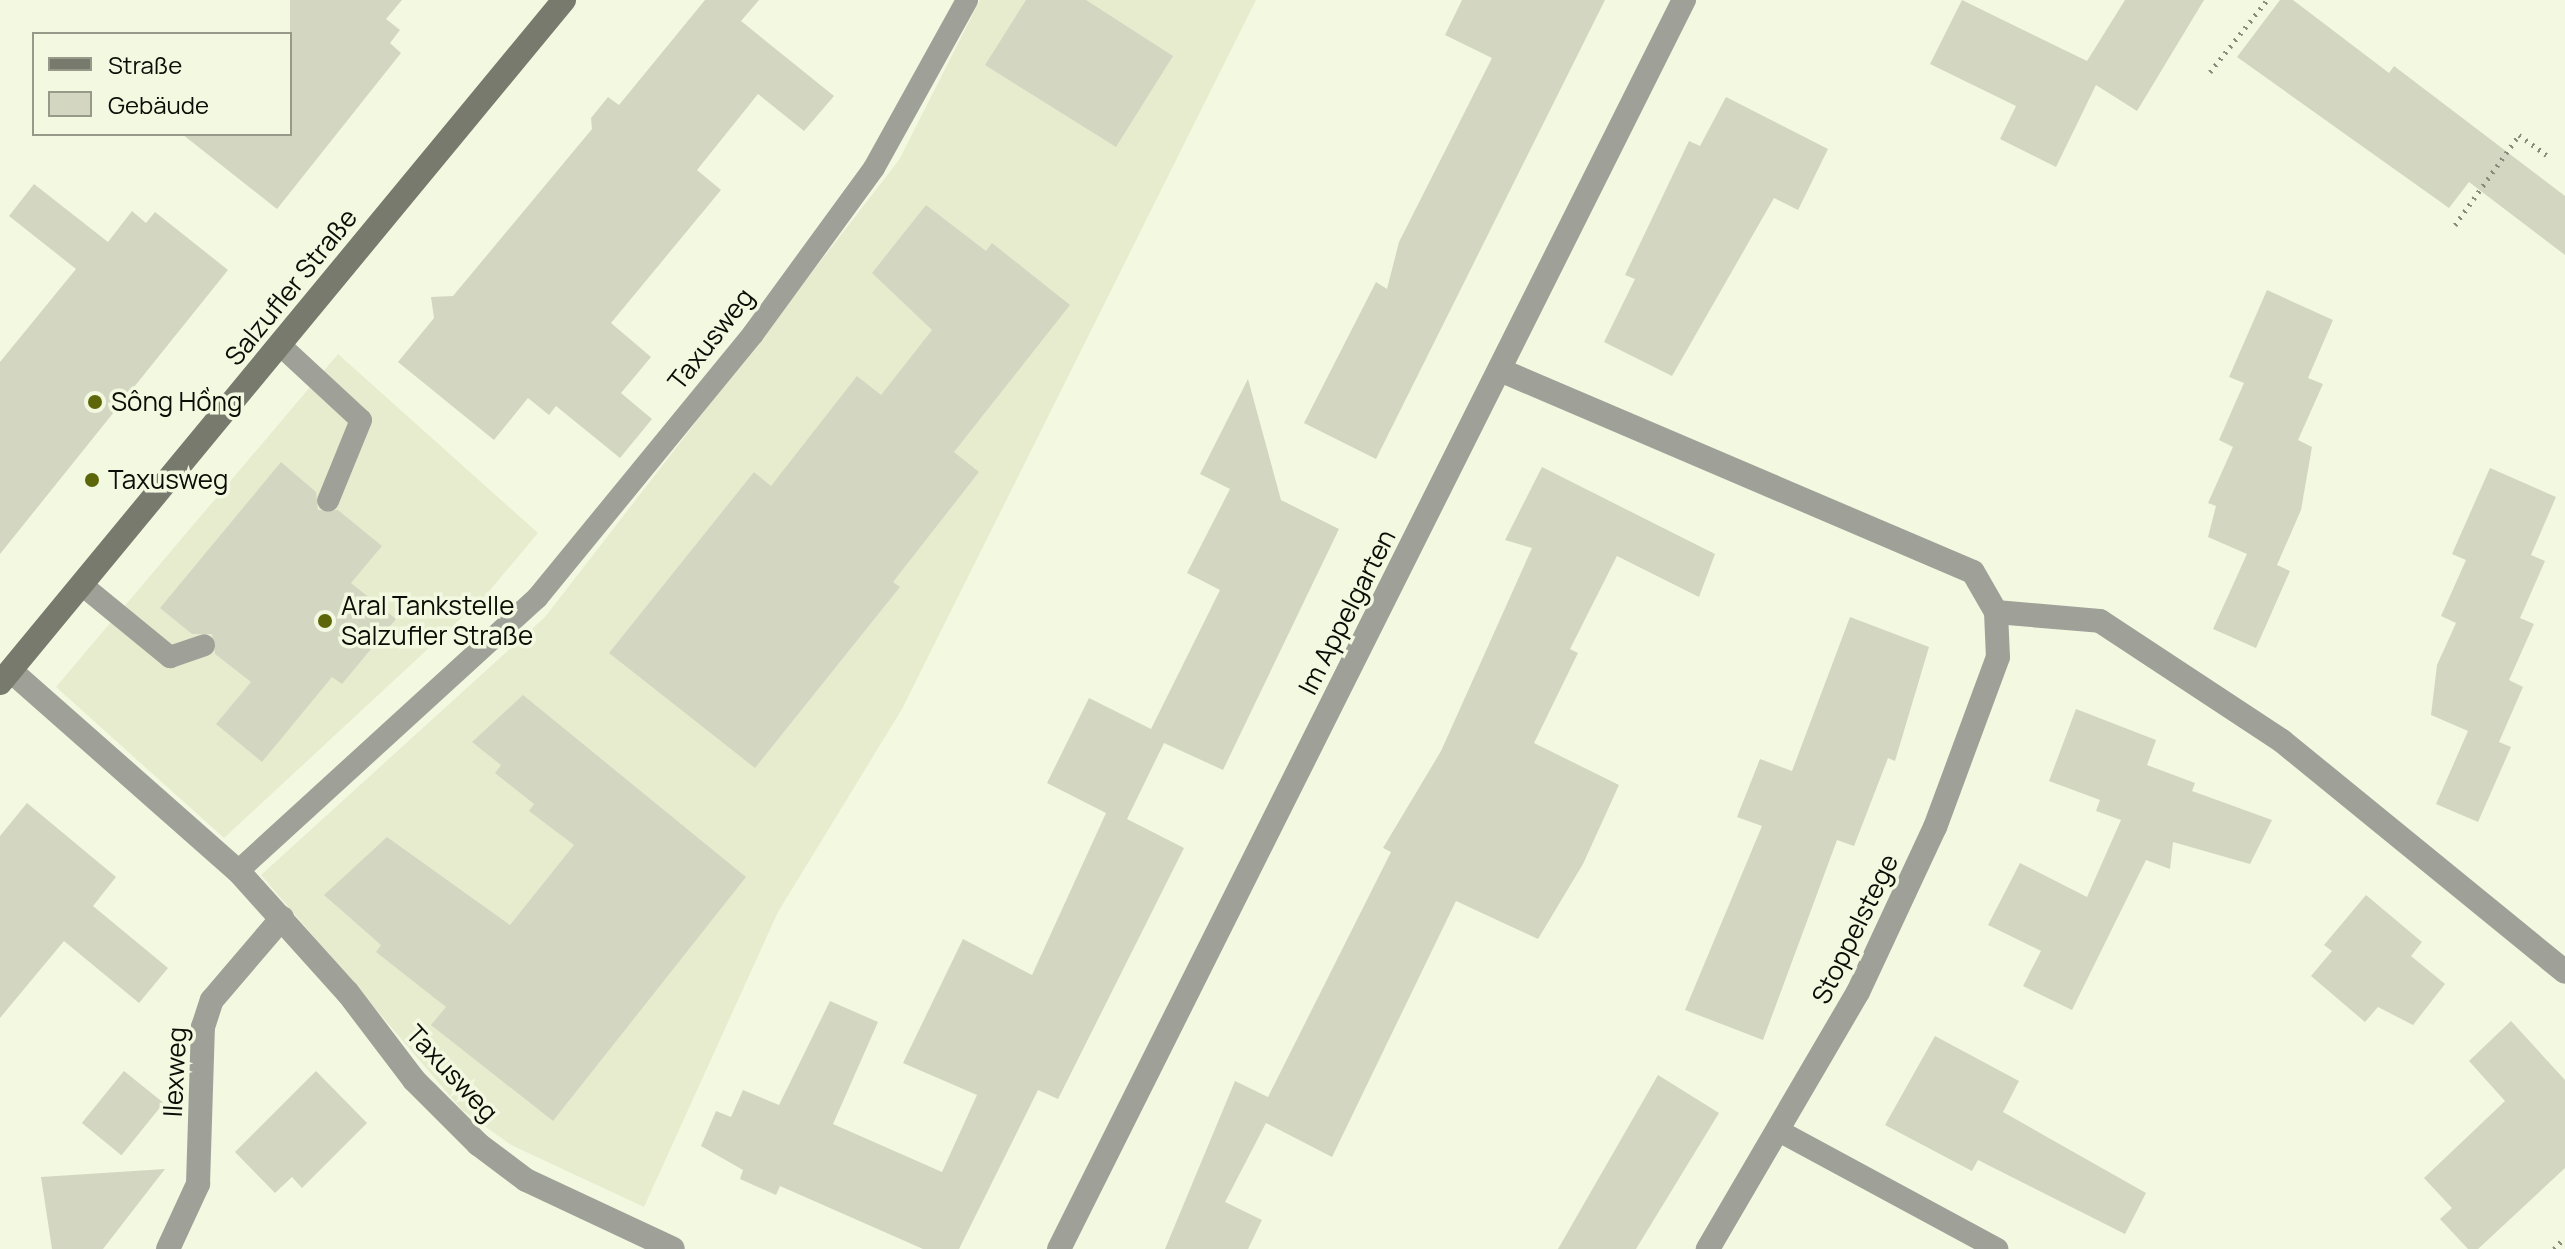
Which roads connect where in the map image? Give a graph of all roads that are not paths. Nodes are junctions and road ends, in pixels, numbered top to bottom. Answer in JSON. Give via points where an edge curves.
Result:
{"nodes":[{"id":1,"x":564,"y":0,"type":"edge"},
{"id":2,"x":967,"y":0,"type":"edge"},
{"id":3,"x":1684,"y":0,"type":"edge"},
{"id":4,"x":280,"y":345,"type":"junction"},
{"id":5,"x":1500,"y":370,"type":"junction"},
{"id":6,"x":328,"y":501,"type":"dead end"},
{"id":7,"x":82,"y":585,"type":"junction"},
{"id":8,"x":1996,"y":612,"type":"junction"},
{"id":9,"x":204,"y":645,"type":"dead end"},
{"id":10,"x":5,"y":677,"type":"edge"},
{"id":11,"x":238,"y":871,"type":"junction"},
{"id":12,"x":282,"y":918,"type":"junction"},
{"id":13,"x":2565,"y":972,"type":"edge"},
{"id":14,"x":1781,"y":1132,"type":"junction"},
{"id":15,"x":168,"y":1249,"type":"edge"},
{"id":16,"x":673,"y":1249,"type":"edge"},
{"id":17,"x":1059,"y":1249,"type":"edge"},
{"id":18,"x":1708,"y":1249,"type":"edge"},
{"id":19,"x":1997,"y":1249,"type":"edge"}],
"edges":[{"from":1,"to":4,"type":"main road","name":"Salzufler Straße"},
{"from":2,"to":11,"type":"lane","name":"Taxusweg","via":[[874,168],[753,334],[537,598]]},
{"from":3,"to":5,"type":"street","name":"Im Appelgarten"},
{"from":4,"to":6,"type":"lane","via":[[361,420]]},
{"from":4,"to":7,"type":"main road","name":"Salzufler Straße"},
{"from":5,"to":8,"type":"street","name":"Stoppelstege","via":[[1973,572]]},
{"from":5,"to":17,"type":"street","name":"Im Appelgarten"},
{"from":7,"to":9,"type":"lane","via":[[170,657]]},
{"from":7,"to":10,"type":"main road","name":"Salzufler Straße"},
{"from":8,"to":13,"type":"street","via":[[2100,621],[2282,741]]},
{"from":8,"to":14,"type":"street","name":"Stoppelstege","via":[[1998,657],[1935,827]]},
{"from":10,"to":11,"type":"street","name":"Taxusweg"},
{"from":11,"to":12,"type":"street","name":"Taxusweg"},
{"from":12,"to":15,"type":"street","name":"Ilexweg","via":[[212,1000],[203,1027],[198,1184]]},
{"from":12,"to":16,"type":"street","name":"Taxusweg","via":[[414,1080],[478,1144],[526,1180]]},
{"from":14,"to":18,"type":"street","name":"Stoppelstege"},
{"from":14,"to":19,"type":"lane"}]}
